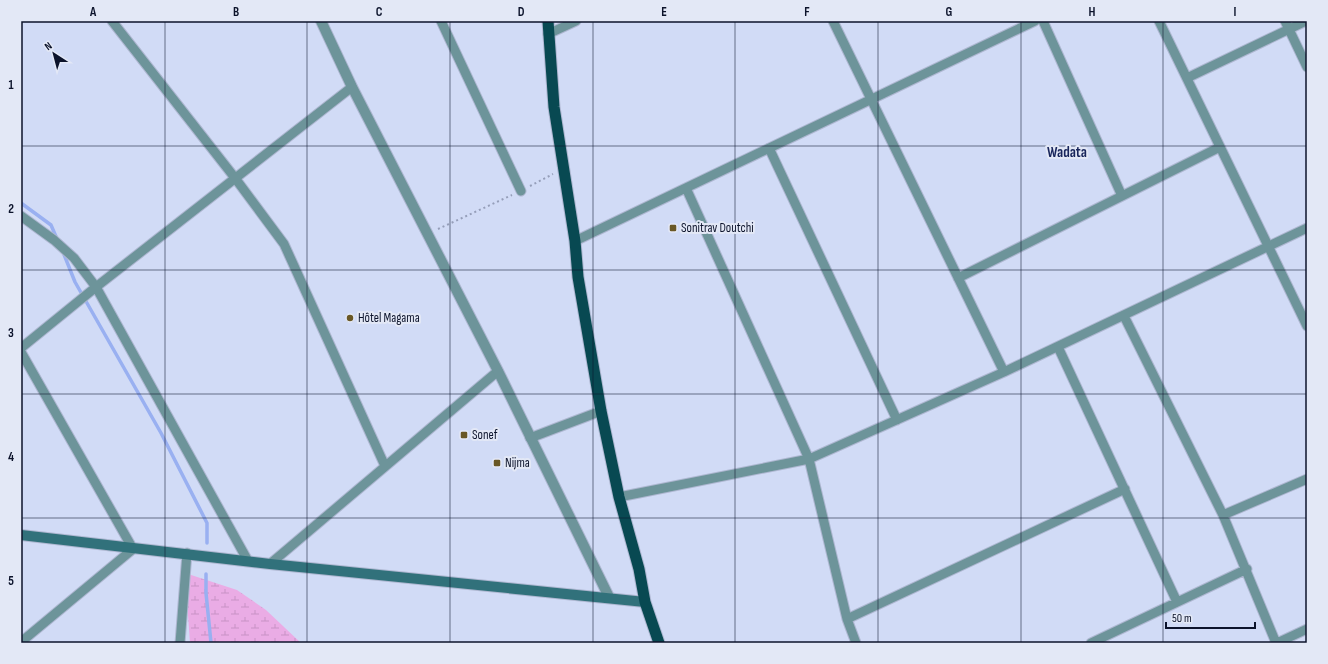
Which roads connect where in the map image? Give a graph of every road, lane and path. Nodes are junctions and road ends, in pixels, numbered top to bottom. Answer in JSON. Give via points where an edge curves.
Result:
{"nodes":[{"id":1,"x":112,"y":21,"type":"edge"},
{"id":2,"x":321,"y":21,"type":"edge"},
{"id":3,"x":441,"y":21,"type":"edge"},
{"id":4,"x":548,"y":21,"type":"edge"},
{"id":5,"x":576,"y":21,"type":"edge"},
{"id":6,"x":833,"y":21,"type":"edge"},
{"id":7,"x":1035,"y":21,"type":"edge"},
{"id":8,"x":1044,"y":21,"type":"edge"},
{"id":9,"x":1159,"y":21,"type":"edge"},
{"id":10,"x":1306,"y":21,"type":"edge"},
{"id":11,"x":1287,"y":25,"type":"edge"},
{"id":12,"x":548,"y":34,"type":"junction"},
{"id":13,"x":1307,"y":67,"type":"edge"},
{"id":14,"x":1187,"y":78,"type":"junction"},
{"id":15,"x":352,"y":87,"type":"junction"},
{"id":16,"x":872,"y":99,"type":"junction"},
{"id":17,"x":1220,"y":147,"type":"junction"},
{"id":18,"x":769,"y":148,"type":"junction"},
{"id":19,"x":563,"y":168,"type":"junction"},
{"id":20,"x":235,"y":178,"type":"junction"},
{"id":21,"x":686,"y":188,"type":"junction"},
{"id":22,"x":521,"y":191,"type":"junction"},
{"id":23,"x":1122,"y":196,"type":"junction"},
{"id":24,"x":21,"y":216,"type":"edge"},
{"id":25,"x":1307,"y":228,"type":"edge"},
{"id":26,"x":427,"y":234,"type":"junction"},
{"id":27,"x":575,"y":241,"type":"junction"},
{"id":28,"x":1268,"y":246,"type":"junction"},
{"id":29,"x":958,"y":278,"type":"junction"},
{"id":30,"x":96,"y":287,"type":"junction"},
{"id":31,"x":1124,"y":316,"type":"junction"},
{"id":32,"x":1307,"y":326,"type":"edge"},
{"id":33,"x":1058,"y":347,"type":"junction"},
{"id":34,"x":21,"y":348,"type":"edge"},
{"id":35,"x":21,"y":352,"type":"edge"},
{"id":36,"x":498,"y":372,"type":"junction"},
{"id":37,"x":1004,"y":372,"type":"junction"},
{"id":38,"x":601,"y":410,"type":"junction"},
{"id":39,"x":896,"y":420,"type":"junction"},
{"id":40,"x":530,"y":438,"type":"junction"},
{"id":41,"x":809,"y":459,"type":"junction"},
{"id":42,"x":385,"y":466,"type":"junction"},
{"id":43,"x":1307,"y":479,"type":"edge"},
{"id":44,"x":1125,"y":489,"type":"junction"},
{"id":45,"x":619,"y":497,"type":"junction"},
{"id":46,"x":1223,"y":514,"type":"junction"},
{"id":47,"x":21,"y":535,"type":"edge"},
{"id":48,"x":133,"y":549,"type":"junction"},
{"id":49,"x":186,"y":553,"type":"junction"},
{"id":50,"x":248,"y":561,"type":"junction"},
{"id":51,"x":270,"y":564,"type":"junction"},
{"id":52,"x":1247,"y":569,"type":"junction"},
{"id":53,"x":609,"y":597,"type":"junction"},
{"id":54,"x":644,"y":602,"type":"junction"},
{"id":55,"x":1177,"y":602,"type":"junction"},
{"id":56,"x":847,"y":619,"type":"junction"},
{"id":57,"x":1307,"y":629,"type":"edge"},
{"id":58,"x":21,"y":642,"type":"edge"},
{"id":59,"x":180,"y":643,"type":"edge"},
{"id":60,"x":659,"y":643,"type":"edge"},
{"id":61,"x":856,"y":643,"type":"edge"},
{"id":62,"x":1091,"y":643,"type":"edge"},
{"id":63,"x":1277,"y":643,"type":"edge"}],
"edges":[{"from":1,"to":20,"type":"street"},
{"from":2,"to":15,"type":"street"},
{"from":3,"to":22,"type":"street"},
{"from":4,"to":12,"type":"highway"},
{"from":5,"to":12,"type":"street"},
{"from":6,"to":16,"type":"street"},
{"from":7,"to":16,"type":"street"},
{"from":8,"to":23,"type":"street"},
{"from":9,"to":14,"type":"street"},
{"from":10,"to":11,"type":"street"},
{"from":11,"to":13,"type":"street"},
{"from":11,"to":14,"type":"street"},
{"from":12,"to":19,"type":"highway","via":[[554,107]]},
{"from":14,"to":17,"type":"street"},
{"from":15,"to":20,"type":"street"},
{"from":15,"to":26,"type":"street"},
{"from":16,"to":18,"type":"street"},
{"from":16,"to":29,"type":"street"},
{"from":17,"to":23,"type":"street"},
{"from":17,"to":28,"type":"street"},
{"from":18,"to":21,"type":"street"},
{"from":18,"to":39,"type":"street"},
{"from":19,"to":22,"type":"path"},
{"from":19,"to":27,"type":"highway"},
{"from":20,"to":30,"type":"street"},
{"from":20,"to":42,"type":"street","via":[[284,244]]},
{"from":21,"to":27,"type":"street"},
{"from":21,"to":41,"type":"street"},
{"from":22,"to":26,"type":"path"},
{"from":23,"to":29,"type":"street"},
{"from":24,"to":30,"type":"street","via":[[74,258]]},
{"from":25,"to":28,"type":"street"},
{"from":26,"to":36,"type":"street"},
{"from":27,"to":38,"type":"highway","via":[[578,277]]},
{"from":28,"to":31,"type":"street"},
{"from":28,"to":32,"type":"street"},
{"from":29,"to":37,"type":"street"},
{"from":30,"to":34,"type":"street"},
{"from":30,"to":50,"type":"street"},
{"from":31,"to":33,"type":"street"},
{"from":31,"to":46,"type":"street"},
{"from":33,"to":37,"type":"street"},
{"from":33,"to":44,"type":"street"},
{"from":35,"to":48,"type":"street"},
{"from":36,"to":40,"type":"street"},
{"from":36,"to":42,"type":"street"},
{"from":37,"to":39,"type":"street"},
{"from":38,"to":40,"type":"street"},
{"from":38,"to":45,"type":"highway"},
{"from":39,"to":41,"type":"street"},
{"from":40,"to":53,"type":"street"},
{"from":41,"to":45,"type":"street"},
{"from":41,"to":56,"type":"street"},
{"from":42,"to":51,"type":"street"},
{"from":43,"to":46,"type":"street"},
{"from":44,"to":55,"type":"street"},
{"from":44,"to":56,"type":"street"},
{"from":45,"to":54,"type":"highway","via":[[639,569]]},
{"from":46,"to":52,"type":"street"},
{"from":47,"to":48,"type":"main road"},
{"from":48,"to":49,"type":"main road"},
{"from":48,"to":58,"type":"street"},
{"from":49,"to":50,"type":"main road"},
{"from":49,"to":59,"type":"street"},
{"from":50,"to":51,"type":"main road"},
{"from":51,"to":53,"type":"main road"},
{"from":52,"to":55,"type":"street"},
{"from":52,"to":63,"type":"street"},
{"from":53,"to":54,"type":"main road"},
{"from":54,"to":60,"type":"highway"},
{"from":55,"to":62,"type":"street"},
{"from":56,"to":61,"type":"street"},
{"from":57,"to":63,"type":"street"}]}
